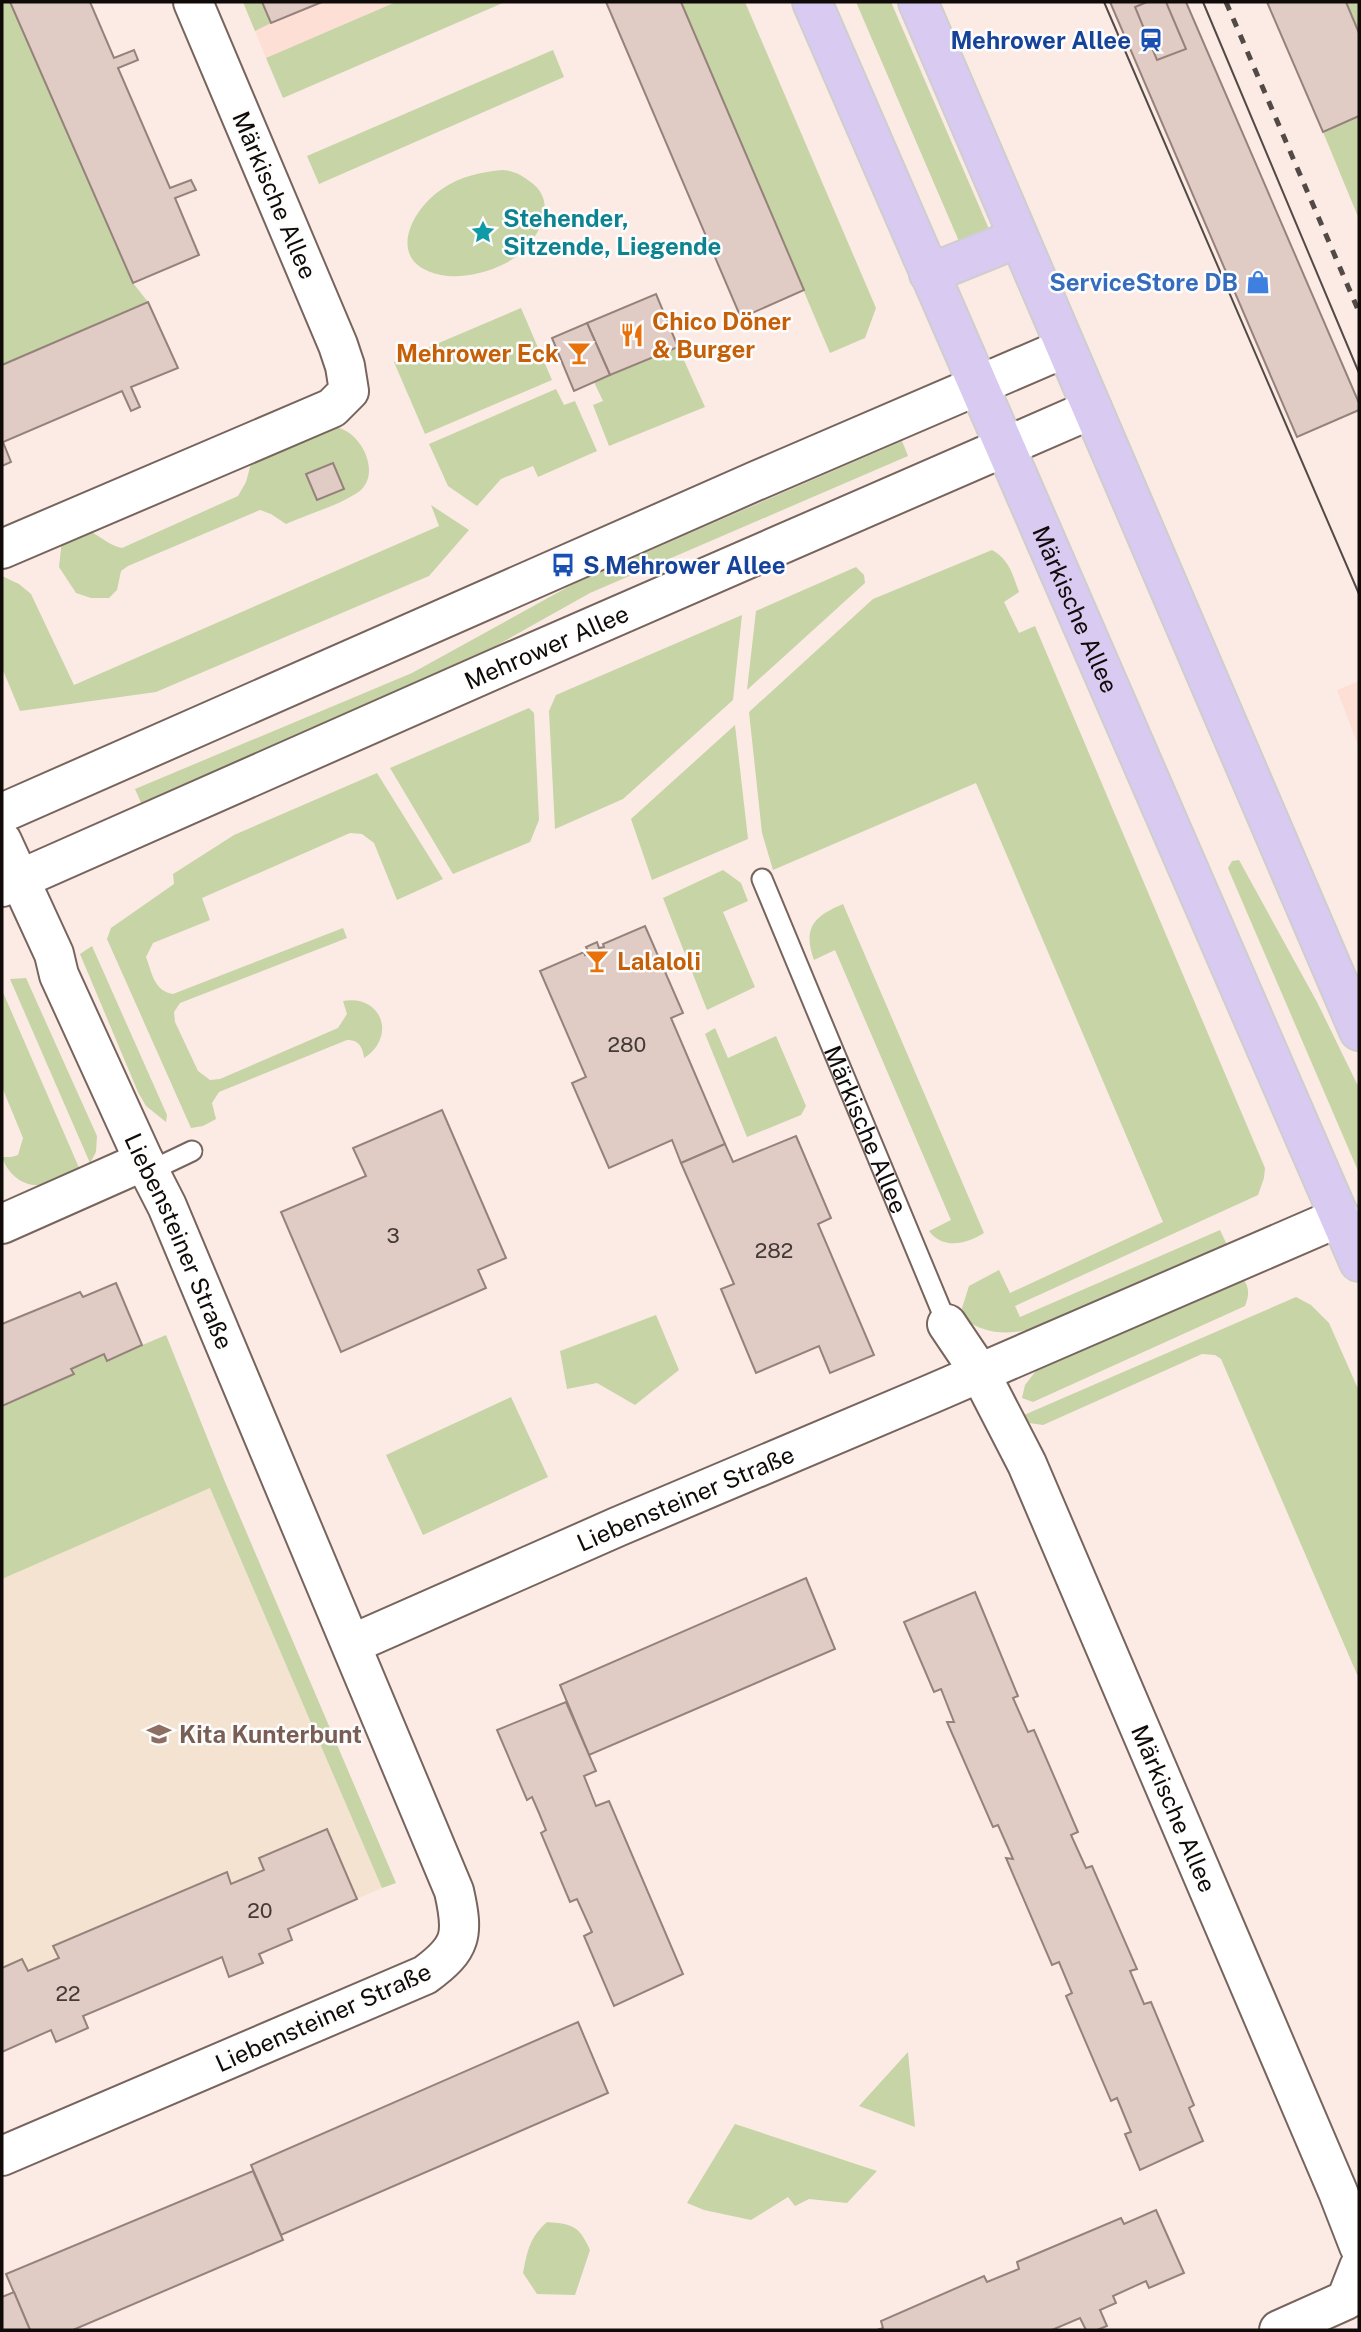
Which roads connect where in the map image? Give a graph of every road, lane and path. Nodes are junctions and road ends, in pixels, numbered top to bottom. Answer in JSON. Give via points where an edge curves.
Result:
{"nodes":[{"id":1,"x":192,"y":2,"type":"edge"},
{"id":2,"x":812,"y":2,"type":"edge"},
{"id":3,"x":918,"y":2,"type":"edge"},
{"id":4,"x":1018,"y":238,"type":"junction"},
{"id":5,"x":929,"y":274,"type":"junction"},
{"id":6,"x":1065,"y":348,"type":"junction"},
{"id":7,"x":978,"y":386,"type":"junction"},
{"id":8,"x":1092,"y":409,"type":"junction"},
{"id":9,"x":1007,"y":447,"type":"junction"},
{"id":10,"x":2,"y":549,"type":"edge"},
{"id":11,"x":2,"y":813,"type":"edge"},
{"id":12,"x":2,"y":841,"type":"edge"},
{"id":13,"x":762,"y":880,"type":"dead end"},
{"id":14,"x":11,"y":884,"type":"edge"},
{"id":15,"x":1359,"y":1031,"type":"edge"},
{"id":16,"x":192,"y":1151,"type":"dead end"},
{"id":17,"x":147,"y":1166,"type":"junction"},
{"id":18,"x":1340,"y":1217,"type":"junction"},
{"id":19,"x":2,"y":1224,"type":"edge"},
{"id":20,"x":1359,"y":1262,"type":"edge"},
{"id":21,"x":947,"y":1324,"type":"joint"},
{"id":22,"x":980,"y":1373,"type":"junction"},
{"id":23,"x":352,"y":1644,"type":"junction"},
{"id":24,"x":2,"y":2156,"type":"edge"},
{"id":25,"x":1359,"y":2246,"type":"edge"},
{"id":26,"x":1359,"y":2267,"type":"edge"},
{"id":27,"x":1279,"y":2330,"type":"edge"}],
"edges":[{"from":1,"to":10,"type":"street","name":"Märkische Allee","via":[[338,345],[349,391],[331,408]]},
{"from":2,"to":5,"type":"main road","name":"Märkische Allee"},
{"from":3,"to":4,"type":"main road"},
{"from":4,"to":5,"type":"main road"},
{"from":4,"to":6,"type":"main road"},
{"from":5,"to":7,"type":"main road","name":"Märkische Allee"},
{"from":6,"to":7,"type":"street"},
{"from":6,"to":8,"type":"main road"},
{"from":7,"to":9,"type":"main road","name":"Märkische Allee"},
{"from":7,"to":11,"type":"street"},
{"from":8,"to":9,"type":"street","name":"Mehrower Allee"},
{"from":8,"to":15,"type":"main road"},
{"from":9,"to":14,"type":"street","name":"Mehrower Allee"},
{"from":9,"to":18,"type":"main road","name":"Märkische Allee"},
{"from":12,"to":14,"type":"street","name":"Liebensteiner Straße"},
{"from":13,"to":21,"type":"lane","name":"Märkische Allee"},
{"from":14,"to":17,"type":"street","name":"Liebensteiner Straße","via":[[54,954],[59,975]]},
{"from":16,"to":17,"type":"lane"},
{"from":17,"to":19,"type":"street"},
{"from":17,"to":23,"type":"street","name":"Liebensteiner Straße"},
{"from":18,"to":20,"type":"main road","name":"Märkische Allee"},
{"from":18,"to":22,"type":"street"},
{"from":21,"to":22,"type":"street","name":"Märkische Allee"},
{"from":22,"to":23,"type":"street","name":"Liebensteiner Straße"},
{"from":22,"to":25,"type":"street","name":"Märkische Allee","via":[[1027,1464]]},
{"from":23,"to":24,"type":"street","name":"Liebensteiner Straße","via":[[454,1891],[459,1935],[447,1959],[417,1979]]},
{"from":26,"to":27,"type":"street","via":[[1346,2300]]}]}
